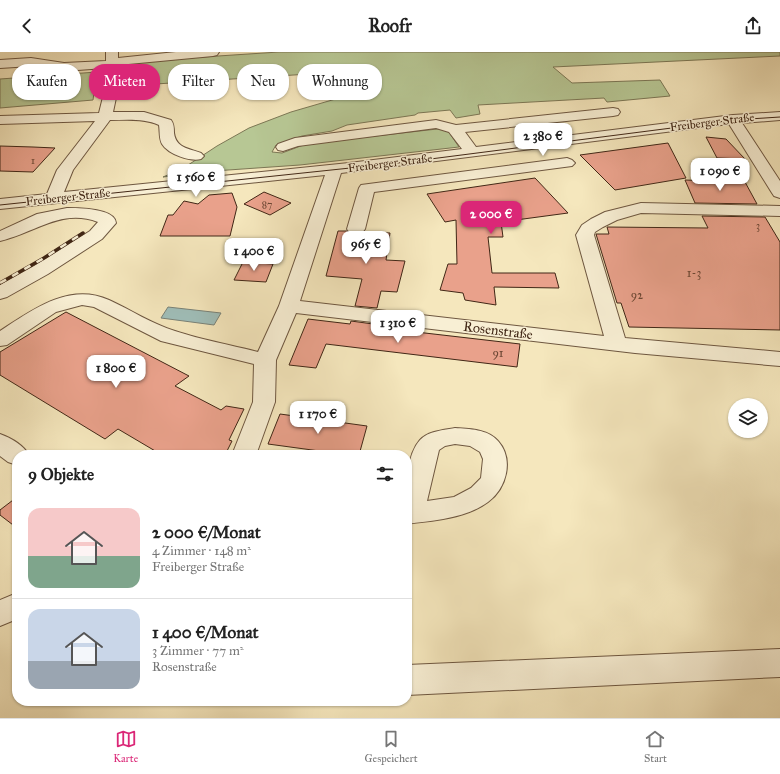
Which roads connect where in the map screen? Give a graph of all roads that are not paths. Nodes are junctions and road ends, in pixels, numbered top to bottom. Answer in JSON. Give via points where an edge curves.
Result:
{"nodes":[{"id":1,"x":34,"y":52,"type":"edge"},
{"id":2,"x":213,"y":52,"type":"edge"},
{"id":3,"x":193,"y":53,"type":"edge"},
{"id":4,"x":0,"y":54,"type":"edge"},
{"id":5,"x":110,"y":57,"type":"edge"},
{"id":6,"x":0,"y":64,"type":"edge"},
{"id":7,"x":613,"y":112,"type":"dead end"},
{"id":8,"x":780,"y":116,"type":"edge"},
{"id":9,"x":104,"y":117,"type":"junction"},
{"id":10,"x":733,"y":119,"type":"junction"},
{"id":11,"x":0,"y":120,"type":"edge"},
{"id":12,"x":455,"y":129,"type":"junction"},
{"id":13,"x":283,"y":147,"type":"dead end"},
{"id":14,"x":472,"y":152,"type":"junction"},
{"id":15,"x":196,"y":156,"type":"dead end"},
{"id":16,"x":406,"y":161,"type":"junction"},
{"id":17,"x":567,"y":164,"type":"dead end"},
{"id":18,"x":334,"y":173,"type":"junction"},
{"id":19,"x":421,"y":184,"type":"junction"},
{"id":20,"x":780,"y":193,"type":"edge"},
{"id":21,"x":207,"y":194,"type":"dead end"},
{"id":22,"x":54,"y":199,"type":"junction"},
{"id":23,"x":0,"y":204,"type":"edge"},
{"id":24,"x":780,"y":211,"type":"edge"},
{"id":25,"x":356,"y":229,"type":"dead end"},
{"id":26,"x":0,"y":236,"type":"edge"},
{"id":27,"x":0,"y":293,"type":"edge"},
{"id":28,"x":289,"y":306,"type":"junction"},
{"id":29,"x":0,"y":340,"type":"edge"},
{"id":30,"x":616,"y":343,"type":"junction"},
{"id":31,"x":780,"y":359,"type":"edge"},
{"id":32,"x":265,"y":360,"type":"junction"},
{"id":33,"x":0,"y":444,"type":"edge"},
{"id":34,"x":246,"y":450,"type":"edge"},
{"id":35,"x":12,"y":452,"type":"edge"},
{"id":36,"x":12,"y":608,"type":"edge"},
{"id":37,"x":0,"y":613,"type":"edge"},
{"id":38,"x":780,"y":663,"type":"edge"},
{"id":39,"x":412,"y":680,"type":"edge"}],
"edges":[{"from":1,"to":4,"type":"street"},
{"from":2,"to":3,"type":"street"},
{"from":3,"to":5,"type":"street"},
{"from":5,"to":6,"type":"street","via":[[64,67],[31,62]]},
{"from":5,"to":9,"type":"street","via":[[110,100]]},
{"from":7,"to":12,"type":"street"},
{"from":8,"to":10,"type":"street","name":"Freiberger Straße"},
{"from":9,"to":11,"type":"street"},
{"from":9,"to":15,"type":"street","via":[[158,118],[166,123],[168,142],[174,148]]},
{"from":9,"to":22,"type":"street","via":[[65,170]]},
{"from":10,"to":14,"type":"street","name":"Freiberger Straße"},
{"from":10,"to":20,"type":"street"},
{"from":12,"to":13,"type":"street","via":[[436,124],[295,142]]},
{"from":12,"to":14,"type":"street"},
{"from":14,"to":16,"type":"street","name":"Freiberger Straße"},
{"from":16,"to":18,"type":"street","name":"Freiberger Straße"},
{"from":16,"to":19,"type":"street"},
{"from":17,"to":19,"type":"street"},
{"from":18,"to":21,"type":"street","via":[[215,190]]},
{"from":18,"to":22,"type":"street","name":"Freiberger Straße"},
{"from":18,"to":28,"type":"street"},
{"from":19,"to":25,"type":"street","via":[[367,188]]},
{"from":22,"to":23,"type":"street","name":"Freiberger Straße"},
{"from":24,"to":30,"type":"street","via":[[640,208],[611,216],[588,229],[585,235]]},
{"from":26,"to":27,"type":"street","via":[[47,216],[64,213],[98,215],[107,219],[107,223],[96,235]]},
{"from":28,"to":30,"type":"street","name":"Rosenstraße"},
{"from":28,"to":32,"type":"street"},
{"from":29,"to":32,"type":"street","via":[[49,308],[82,299],[100,303],[168,336]]},
{"from":30,"to":31,"type":"street","name":"Rosenstraße"},
{"from":32,"to":34,"type":"street","via":[[264,402]]},
{"from":33,"to":35,"type":"street"},
{"from":36,"to":37,"type":"street"},
{"from":38,"to":39,"type":"street"}]}
